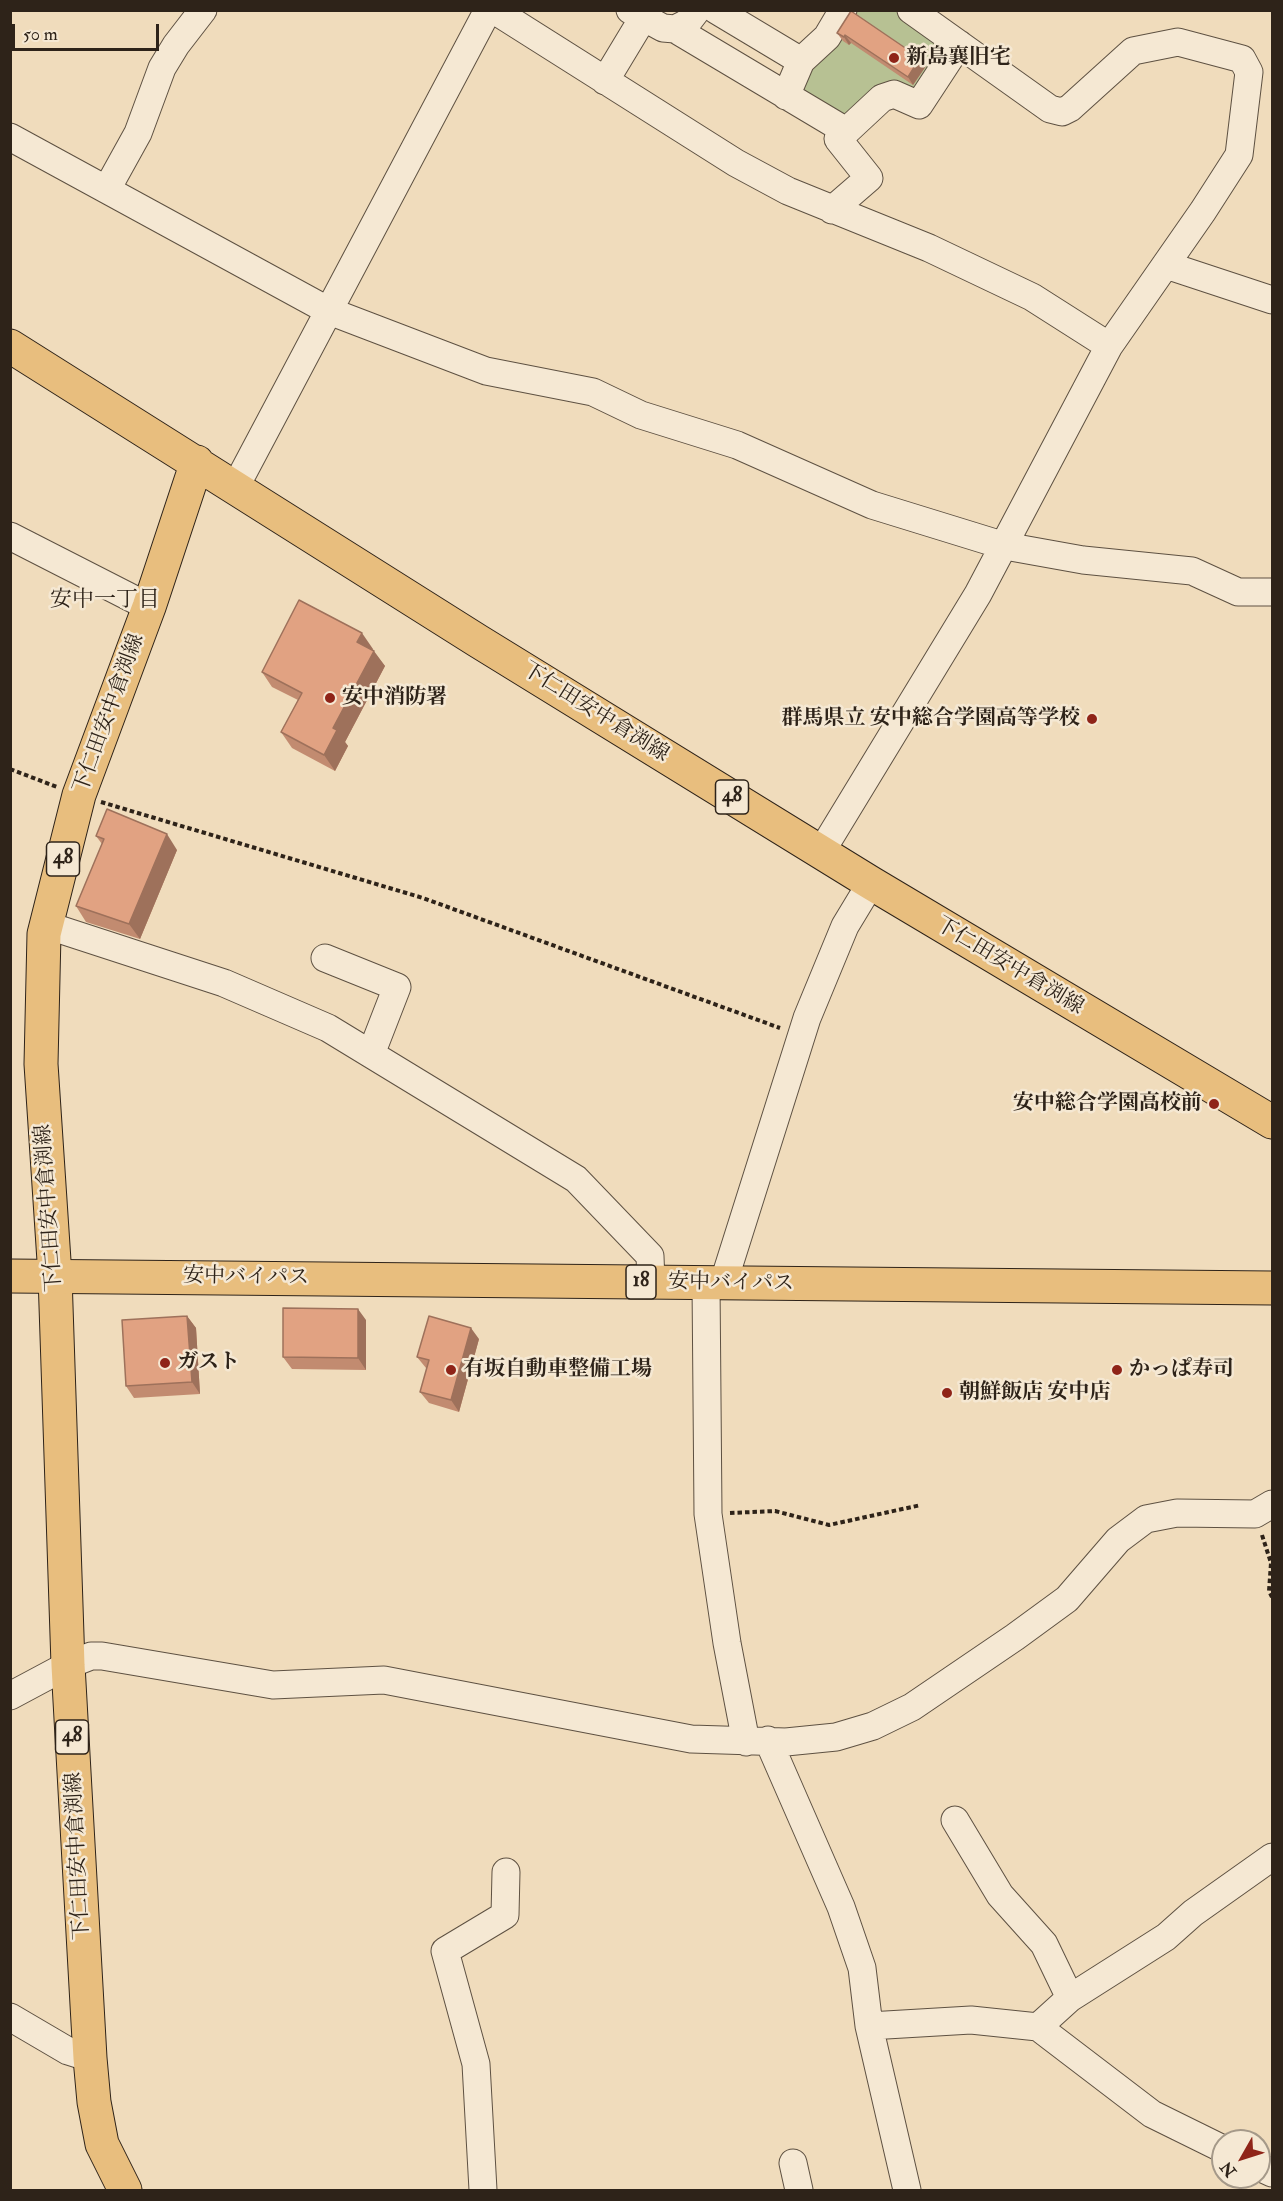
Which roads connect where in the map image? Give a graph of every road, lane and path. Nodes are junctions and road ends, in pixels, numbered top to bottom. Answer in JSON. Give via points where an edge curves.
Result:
{"nodes":[{"id":1,"x":203,"y":10,"type":"edge"},
{"id":2,"x":488,"y":10,"type":"edge"},
{"id":3,"x":494,"y":10,"type":"edge"},
{"id":4,"x":697,"y":10,"type":"edge"},
{"id":5,"x":716,"y":10,"type":"edge"},
{"id":6,"x":843,"y":10,"type":"edge"},
{"id":7,"x":911,"y":10,"type":"edge"},
{"id":8,"x":636,"y":14,"type":"edge"},
{"id":9,"x":675,"y":29,"type":"junction"},
{"id":10,"x":959,"y":44,"type":"junction"},
{"id":11,"x":801,"y":61,"type":"junction"},
{"id":12,"x":605,"y":81,"type":"junction"},
{"id":13,"x":786,"y":96,"type":"junction"},
{"id":14,"x":846,"y":131,"type":"junction"},
{"id":15,"x":10,"y":137,"type":"edge"},
{"id":16,"x":107,"y":189,"type":"junction"},
{"id":17,"x":832,"y":210,"type":"junction"},
{"id":18,"x":1166,"y":265,"type":"junction"},
{"id":19,"x":1272,"y":300,"type":"edge"},
{"id":20,"x":329,"y":311,"type":"junction"},
{"id":21,"x":10,"y":346,"type":"edge"},
{"id":22,"x":1109,"y":346,"type":"junction"},
{"id":23,"x":197,"y":462,"type":"junction"},
{"id":24,"x":236,"y":486,"type":"junction"},
{"id":25,"x":10,"y":536,"type":"edge"},
{"id":26,"x":1005,"y":546,"type":"junction"},
{"id":27,"x":1272,"y":592,"type":"edge"},
{"id":28,"x":149,"y":607,"type":"junction"},
{"id":29,"x":10,"y":769,"type":"edge"},
{"id":30,"x":80,"y":795,"type":"junction"},
{"id":31,"x":820,"y":852,"type":"junction"},
{"id":32,"x":871,"y":884,"type":"junction"},
{"id":33,"x":46,"y":925,"type":"junction"},
{"id":34,"x":325,"y":958,"type":"dead end"},
{"id":35,"x":801,"y":1036,"type":"junction"},
{"id":36,"x":371,"y":1054,"type":"junction"},
{"id":37,"x":1272,"y":1122,"type":"edge"},
{"id":38,"x":10,"y":1276,"type":"edge"},
{"id":39,"x":55,"y":1276,"type":"junction"},
{"id":40,"x":651,"y":1282,"type":"junction"},
{"id":41,"x":714,"y":1284,"type":"junction"},
{"id":42,"x":1272,"y":1288,"type":"edge"},
{"id":43,"x":921,"y":1505,"type":"dead end"},
{"id":44,"x":1264,"y":1509,"type":"edge"},
{"id":45,"x":708,"y":1514,"type":"junction"},
{"id":46,"x":1272,"y":1597,"type":"edge"},
{"id":47,"x":68,"y":1665,"type":"junction"},
{"id":48,"x":10,"y":1696,"type":"edge"},
{"id":49,"x":757,"y":1741,"type":"junction"},
{"id":50,"x":955,"y":1820,"type":"dead end"},
{"id":51,"x":1272,"y":1857,"type":"edge"},
{"id":52,"x":506,"y":1872,"type":"dead end"},
{"id":53,"x":1070,"y":1998,"type":"junction"},
{"id":54,"x":10,"y":2017,"type":"edge"},
{"id":55,"x":869,"y":2026,"type":"junction"},
{"id":56,"x":1038,"y":2027,"type":"junction"},
{"id":57,"x":90,"y":2058,"type":"junction"},
{"id":58,"x":1211,"y":2143,"type":"edge"},
{"id":59,"x":793,"y":2163,"type":"dead end"},
{"id":60,"x":125,"y":2190,"type":"edge"},
{"id":61,"x":483,"y":2190,"type":"edge"},
{"id":62,"x":799,"y":2190,"type":"edge"},
{"id":63,"x":907,"y":2190,"type":"edge"}],
"edges":[{"from":1,"to":16,"type":"street","via":[[162,68],[138,133]]},
{"from":2,"to":20,"type":"street"},
{"from":3,"to":12,"type":"street"},
{"from":4,"to":9,"type":"street"},
{"from":5,"to":11,"type":"street"},
{"from":6,"to":11,"type":"street","via":[[827,37]]},
{"from":7,"to":10,"type":"street"},
{"from":8,"to":9,"type":"street"},
{"from":8,"to":12,"type":"street"},
{"from":9,"to":13,"type":"street"},
{"from":10,"to":14,"type":"street","via":[[919,105],[894,94],[882,98]]},
{"from":10,"to":18,"type":"street","via":[[1050,110],[1062,112],[1133,51],[1178,42],[1242,59],[1249,72],[1239,155]]},
{"from":11,"to":13,"type":"street"},
{"from":12,"to":17,"type":"street","via":[[736,163]]},
{"from":13,"to":14,"type":"street"},
{"from":14,"to":17,"type":"street","via":[[838,140],[869,178]]},
{"from":15,"to":16,"type":"street"},
{"from":16,"to":20,"type":"street"},
{"from":17,"to":22,"type":"street","via":[[1032,297]]},
{"from":18,"to":19,"type":"street"},
{"from":18,"to":22,"type":"street"},
{"from":20,"to":24,"type":"street"},
{"from":20,"to":26,"type":"street","via":[[486,371],[592,392],[641,415],[737,445],[872,506]]},
{"from":21,"to":23,"type":"main road"},
{"from":22,"to":26,"type":"street"},
{"from":23,"to":24,"type":"main road","name":"下仁田安中倉渕線","number":"48"},
{"from":23,"to":28,"type":"main road","name":"下仁田安中倉渕線","number":"48"},
{"from":24,"to":31,"type":"main road","name":"下仁田安中倉渕線","number":"48","via":[[477,641]]},
{"from":25,"to":28,"type":"street"},
{"from":26,"to":27,"type":"street","via":[[1083,560],[1192,570],[1238,592]]},
{"from":26,"to":31,"type":"street"},
{"from":28,"to":30,"type":"main road","name":"下仁田安中倉渕線","number":"48"},
{"from":29,"to":30,"type":"path"},
{"from":30,"to":33,"type":"main road","name":"下仁田安中倉渕線","number":"48"},
{"from":30,"to":35,"type":"path","via":[[423,898]]},
{"from":31,"to":32,"type":"main road","name":"下仁田安中倉渕線","number":"48"},
{"from":32,"to":35,"type":"street","via":[[845,926]]},
{"from":32,"to":37,"type":"main road","name":"下仁田安中倉渕線","number":"48"},
{"from":33,"to":36,"type":"street","via":[[224,983],[328,1028]]},
{"from":33,"to":39,"type":"main road","name":"下仁田安中倉渕線","number":"48","via":[[41,1064]]},
{"from":34,"to":36,"type":"street","via":[[397,987]]},
{"from":35,"to":41,"type":"street"},
{"from":36,"to":40,"type":"street","via":[[576,1179],[650,1256]]},
{"from":38,"to":39,"type":"main road","name":"安中バイパス","number":"18"},
{"from":39,"to":40,"type":"main road","name":"安中バイパス","number":"18"},
{"from":39,"to":47,"type":"main road","name":"下仁田安中倉渕線","number":"48"},
{"from":40,"to":41,"type":"main road","name":"安中バイパス","number":"18"},
{"from":41,"to":42,"type":"main road","name":"安中バイパス","number":"18"},
{"from":41,"to":45,"type":"street"},
{"from":43,"to":45,"type":"path","via":[[829,1525],[775,1511]]},
{"from":44,"to":46,"type":"path"},
{"from":44,"to":49,"type":"street","via":[[1177,1513],[1146,1519],[1118,1540],[1067,1599],[912,1707],[873,1726],[836,1737]]},
{"from":45,"to":49,"type":"street","via":[[727,1643]]},
{"from":47,"to":48,"type":"street"},
{"from":47,"to":49,"type":"street","via":[[102,1656],[273,1685],[384,1680],[691,1739]]},
{"from":47,"to":57,"type":"main road","name":"下仁田安中倉渕線","number":"48"},
{"from":49,"to":55,"type":"street","via":[[841,1907],[862,1968]]},
{"from":50,"to":53,"type":"street","via":[[1000,1895],[1044,1944]]},
{"from":51,"to":53,"type":"street","via":[[1150,1948]]},
{"from":52,"to":61,"type":"street","via":[[505,1915],[445,1951],[477,2064]]},
{"from":53,"to":56,"type":"street"},
{"from":54,"to":57,"type":"street","via":[[68,2051]]},
{"from":55,"to":56,"type":"street","via":[[971,2020]]},
{"from":55,"to":63,"type":"street"},
{"from":56,"to":58,"type":"street","via":[[1152,2114]]},
{"from":57,"to":60,"type":"main road","name":"下仁田安中倉渕線","number":"48","via":[[102,2144]]},
{"from":59,"to":62,"type":"street"}]}
